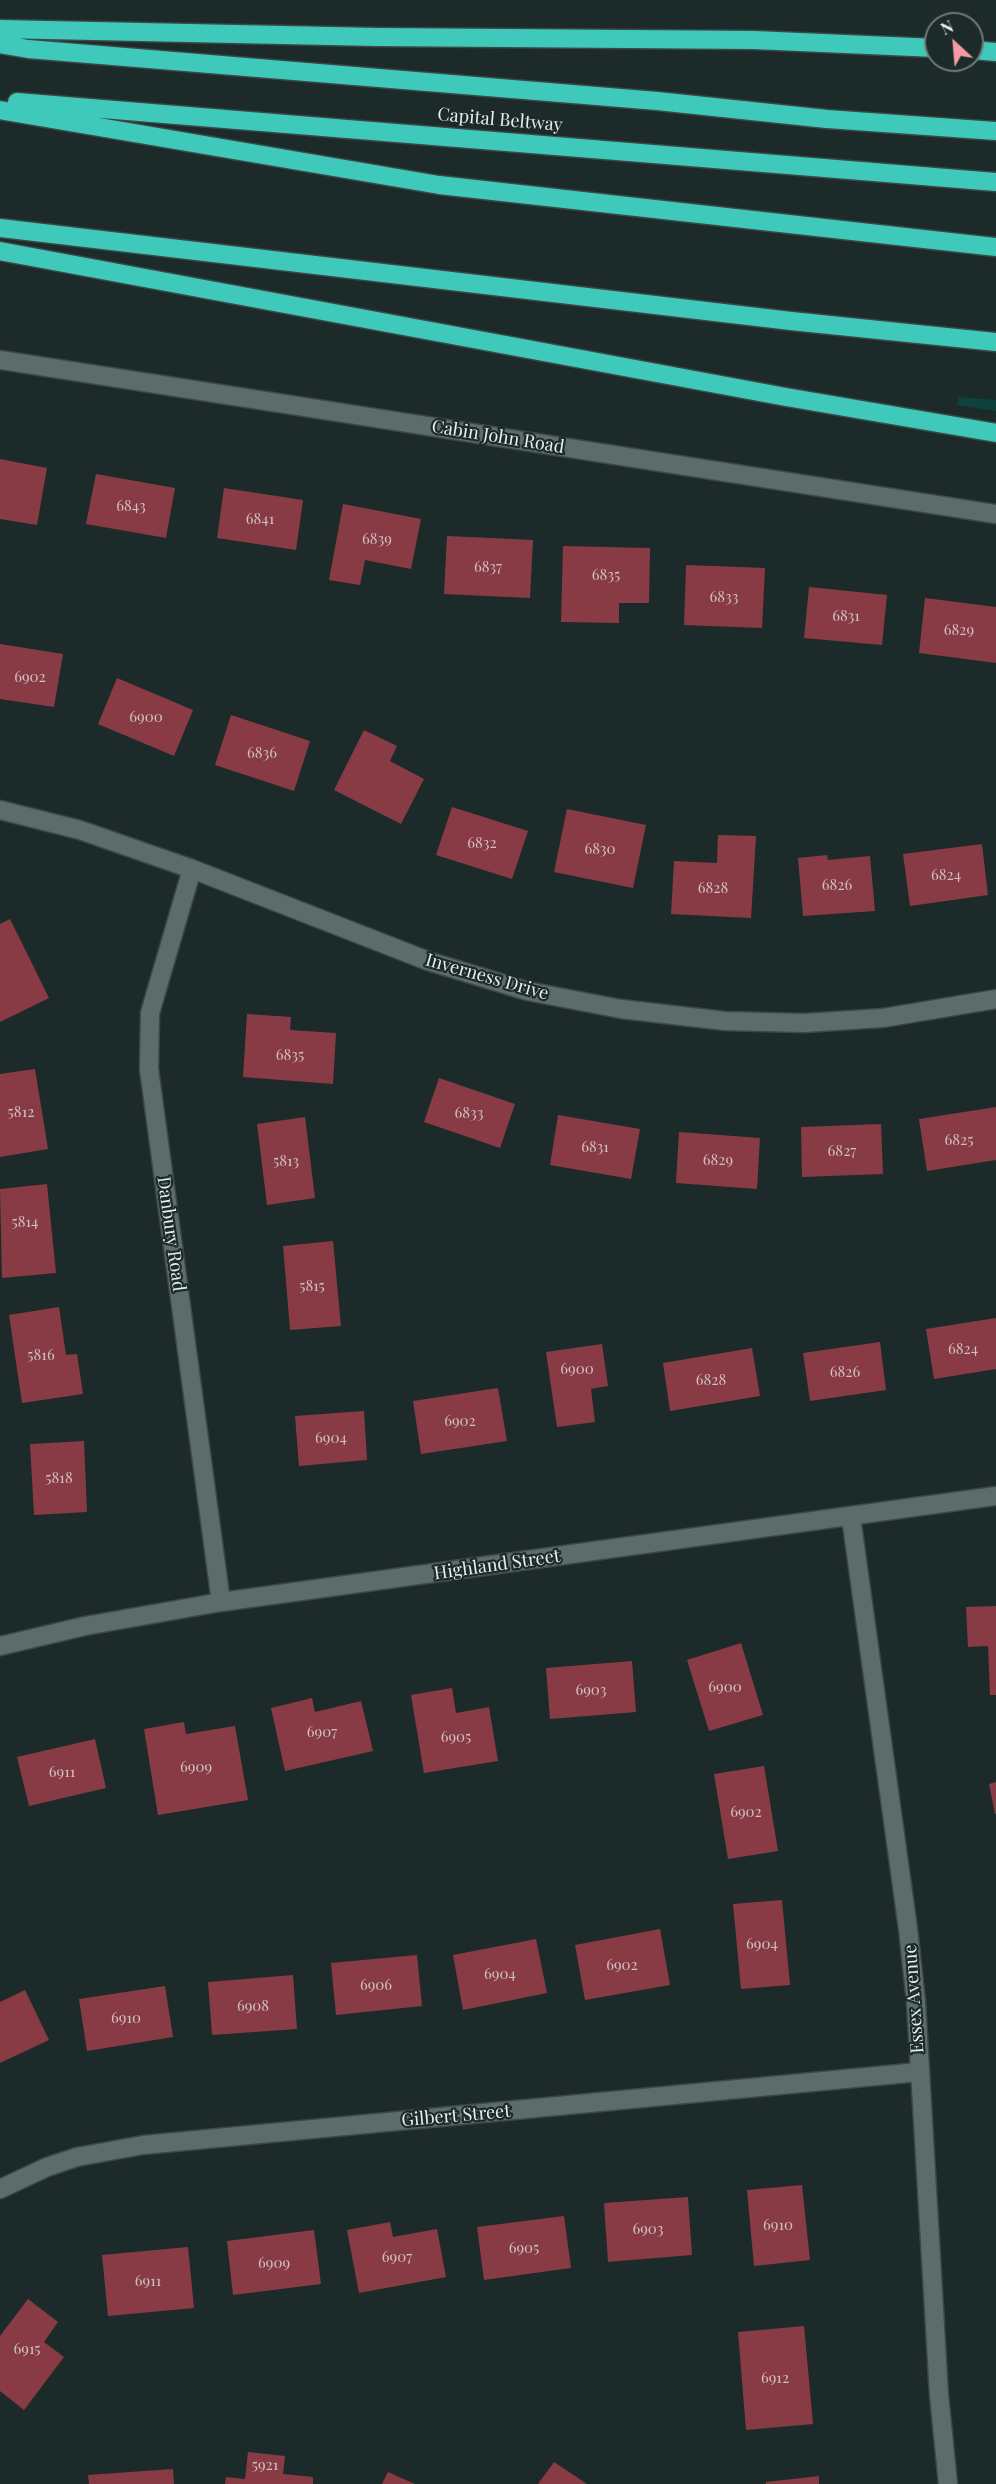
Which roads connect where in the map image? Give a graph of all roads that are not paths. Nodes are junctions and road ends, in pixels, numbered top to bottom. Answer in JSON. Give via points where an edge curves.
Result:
{"nodes":[{"id":1,"x":0,"y":29,"type":"edge"},
{"id":2,"x":0,"y":44,"type":"edge"},
{"id":3,"x":924,"y":47,"type":"edge"},
{"id":4,"x":0,"y":101,"type":"edge"},
{"id":5,"x":0,"y":110,"type":"edge"},
{"id":6,"x":996,"y":131,"type":"edge"},
{"id":7,"x":996,"y":182,"type":"edge"},
{"id":8,"x":0,"y":228,"type":"edge"},
{"id":9,"x":996,"y":247,"type":"edge"},
{"id":10,"x":0,"y":251,"type":"edge"},
{"id":11,"x":996,"y":342,"type":"edge"},
{"id":12,"x":0,"y":360,"type":"edge"},
{"id":13,"x":996,"y":433,"type":"edge"},
{"id":14,"x":996,"y":514,"type":"edge"},
{"id":15,"x":0,"y":810,"type":"edge"},
{"id":16,"x":192,"y":869,"type":"junction"},
{"id":17,"x":996,"y":999,"type":"edge"},
{"id":18,"x":996,"y":1496,"type":"edge"},
{"id":19,"x":851,"y":1517,"type":"junction"},
{"id":20,"x":221,"y":1602,"type":"junction"},
{"id":21,"x":0,"y":1646,"type":"edge"},
{"id":22,"x":919,"y":2072,"type":"junction"},
{"id":23,"x":0,"y":2189,"type":"edge"},
{"id":24,"x":948,"y":2484,"type":"edge"}],
"edges":[{"from":1,"to":3,"type":"highway","via":[[754,40]]},
{"from":2,"to":6,"type":"highway"},
{"from":4,"to":7,"type":"highway","name":"Capital Beltway"},
{"from":5,"to":9,"type":"highway","via":[[439,185]]},
{"from":8,"to":11,"type":"highway"},
{"from":10,"to":13,"type":"highway"},
{"from":12,"to":14,"type":"street","name":"Cabin John Road"},
{"from":15,"to":16,"type":"street","name":"Inverness Drive","via":[[80,830]]},
{"from":16,"to":17,"type":"street","name":"Inverness Drive","via":[[428,961],[527,991],[621,1009],[725,1021],[804,1023],[883,1018]]},
{"from":16,"to":20,"type":"street","name":"Danbury Road","via":[[150,1013],[149,1069]]},
{"from":18,"to":19,"type":"street","name":"Highland Street"},
{"from":19,"to":20,"type":"street","name":"Highland Street"},
{"from":19,"to":22,"type":"street","name":"Essex Avenue","via":[[908,1929]]},
{"from":20,"to":21,"type":"street","name":"Highland Street","via":[[85,1626]]},
{"from":22,"to":23,"type":"street","name":"Gilbert Street","via":[[143,2145],[77,2157]]},
{"from":22,"to":24,"type":"street","name":"Essex Avenue"}]}
